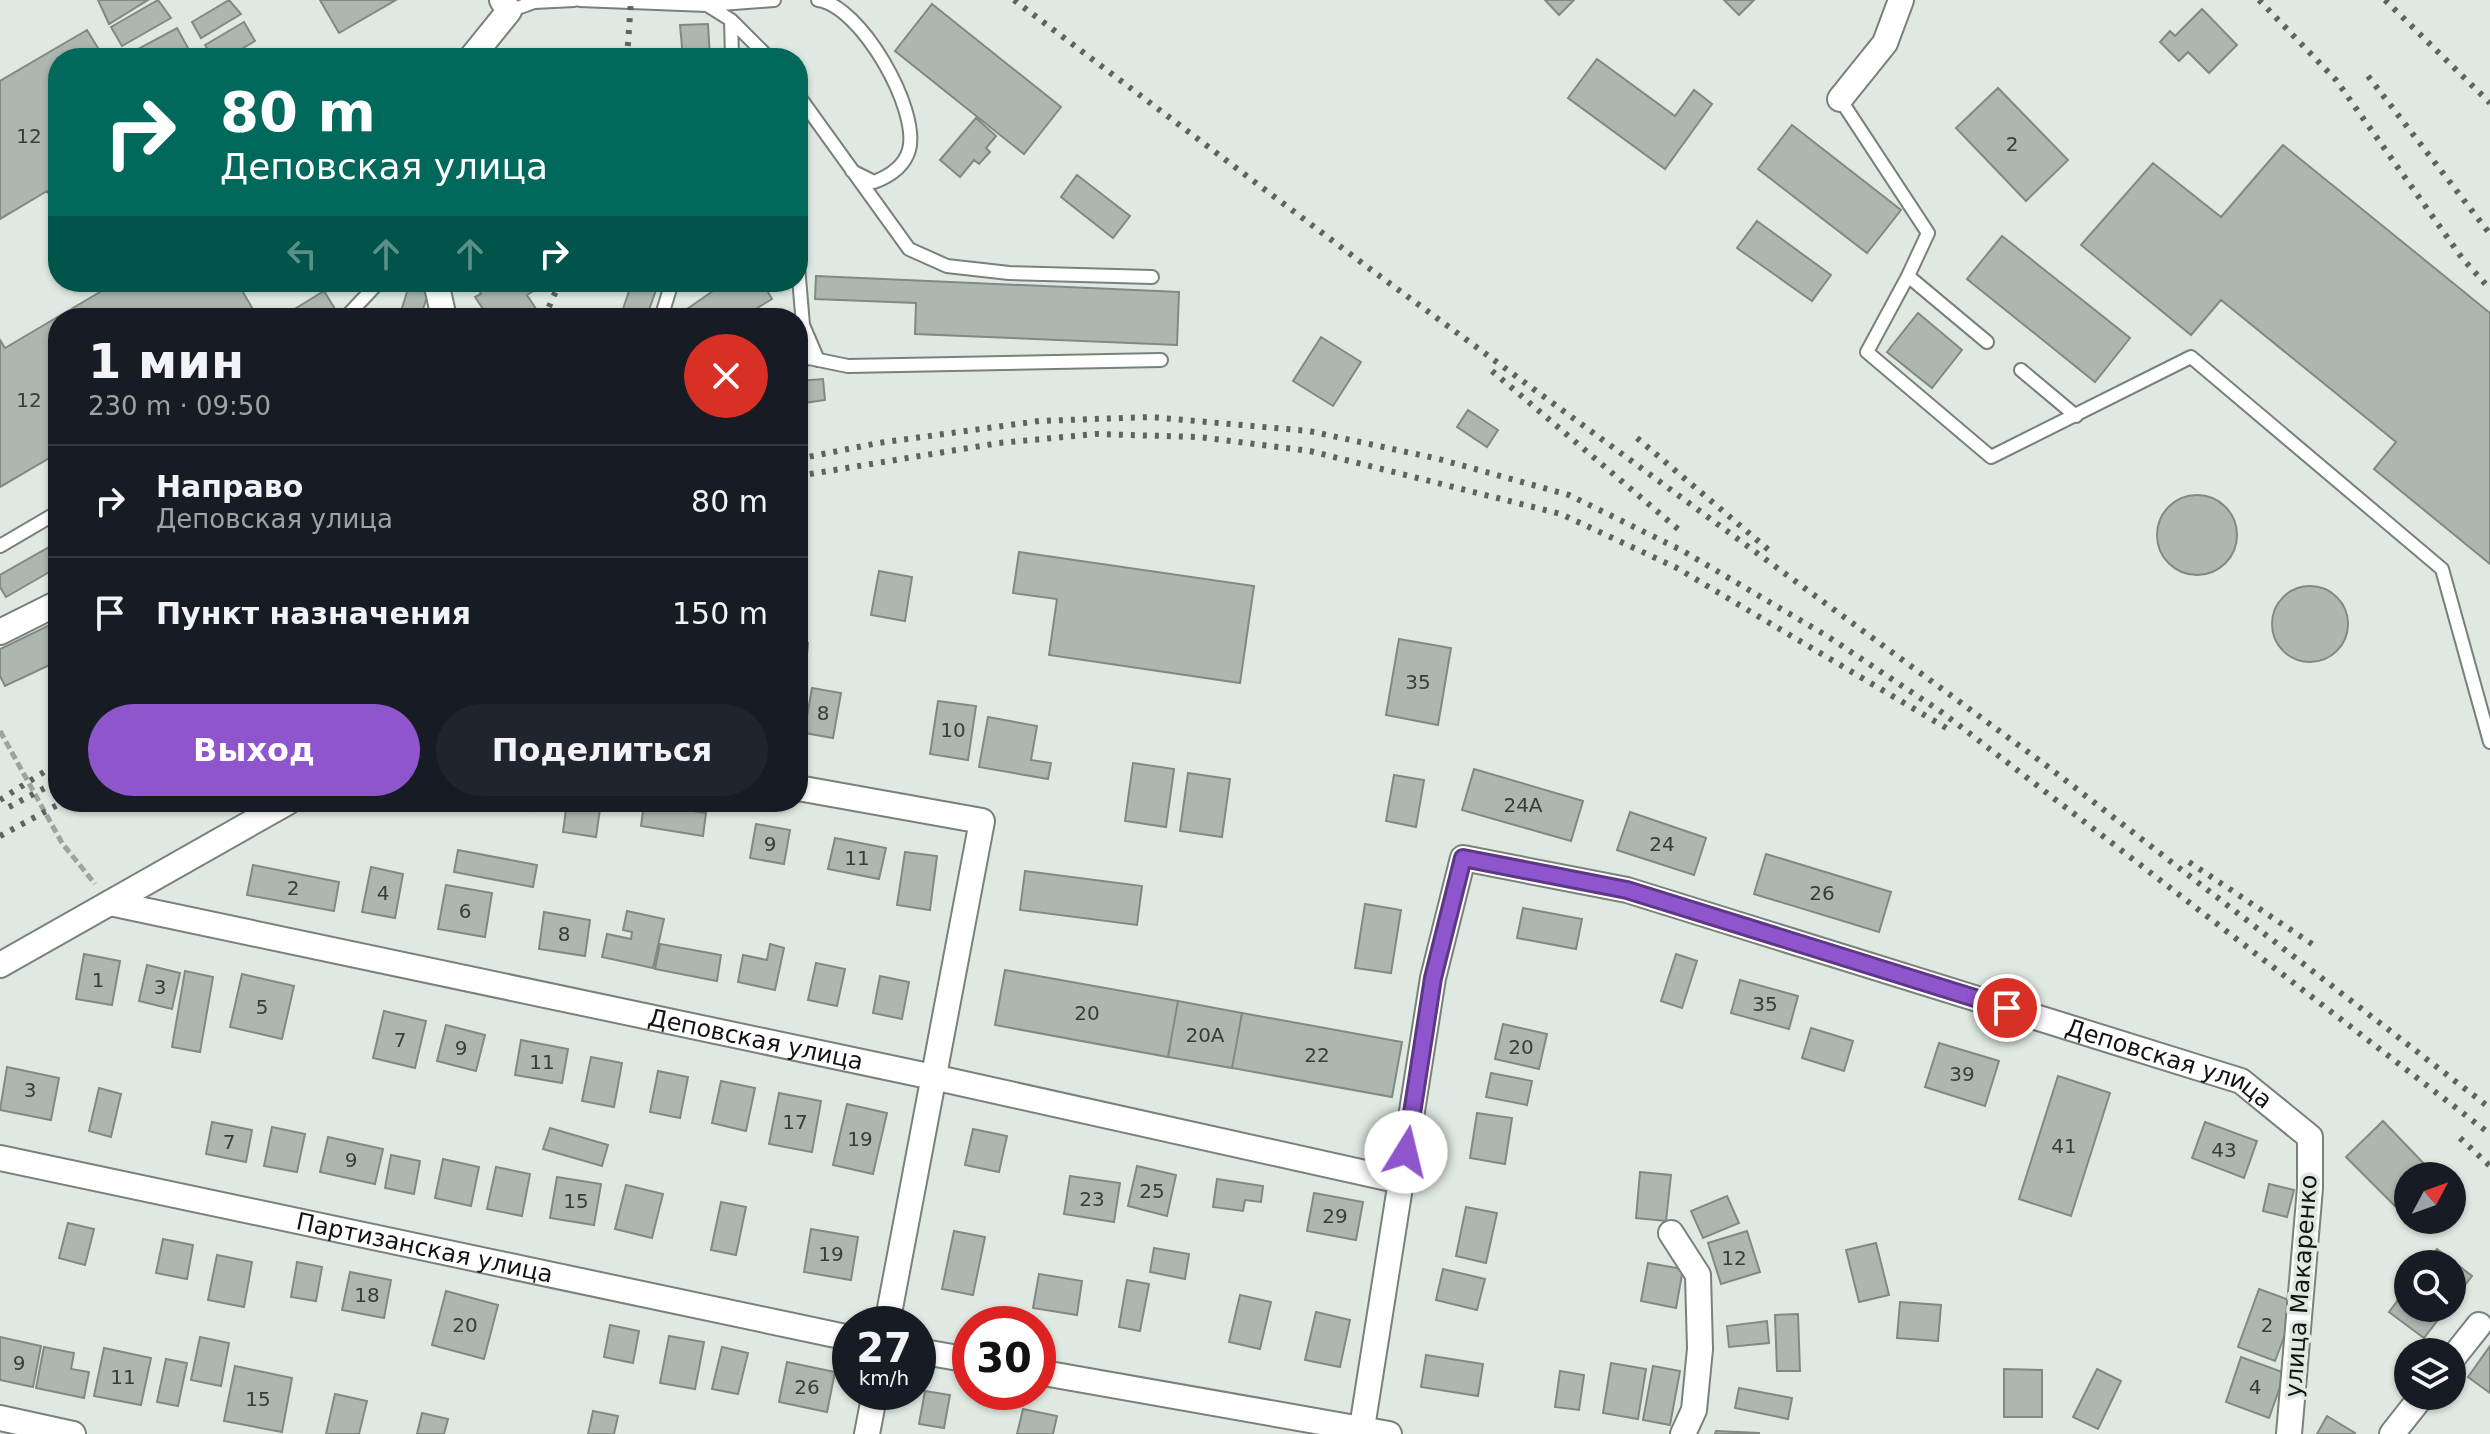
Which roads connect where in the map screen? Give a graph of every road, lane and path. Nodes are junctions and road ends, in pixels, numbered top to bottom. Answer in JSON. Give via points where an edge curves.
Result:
{"nodes":[{"id":1,"x":577,"y":0,"type":"edge"},
{"id":2,"x":774,"y":0,"type":"edge"},
{"id":3,"x":818,"y":0,"type":"edge"},
{"id":4,"x":1901,"y":0,"type":"edge"},
{"id":5,"x":506,"y":5,"type":"edge"},
{"id":6,"x":707,"y":5,"type":"junction"},
{"id":7,"x":731,"y":20,"type":"junction"},
{"id":8,"x":478,"y":48,"type":"edge"},
{"id":9,"x":732,"y":48,"type":"edge"},
{"id":10,"x":759,"y":48,"type":"edge"},
{"id":11,"x":1840,"y":99,"type":"joint"},
{"id":12,"x":808,"y":109,"type":"edge"},
{"id":13,"x":851,"y":171,"type":"junction"},
{"id":14,"x":1908,"y":276,"type":"junction"},
{"id":15,"x":1152,"y":277,"type":"dead end"},
{"id":16,"x":370,"y":292,"type":"edge"},
{"id":17,"x":354,"y":308,"type":"edge"},
{"id":18,"x":808,"y":337,"type":"edge"},
{"id":19,"x":1987,"y":342,"type":"dead end"},
{"id":20,"x":808,"y":360,"type":"edge"},
{"id":21,"x":818,"y":360,"type":"junction"},
{"id":22,"x":1161,"y":360,"type":"dead end"},
{"id":23,"x":2021,"y":370,"type":"dead end"},
{"id":24,"x":2076,"y":416,"type":"junction"},
{"id":25,"x":48,"y":518,"type":"edge"},
{"id":26,"x":0,"y":546,"type":"edge"},
{"id":27,"x":48,"y":608,"type":"edge"},
{"id":28,"x":0,"y":632,"type":"edge"},
{"id":29,"x":0,"y":731,"type":"edge"},
{"id":30,"x":2490,"y":742,"type":"edge"},
{"id":31,"x":808,"y":790,"type":"edge"},
{"id":32,"x":270,"y":812,"type":"edge"},
{"id":33,"x":110,"y":903,"type":"junction"},
{"id":34,"x":0,"y":965,"type":"edge"},
{"id":35,"x":933,"y":1077,"type":"junction"},
{"id":36,"x":2310,"y":1137,"type":"joint"},
{"id":37,"x":0,"y":1158,"type":"edge"},
{"id":38,"x":1401,"y":1181,"type":"junction"},
{"id":39,"x":1671,"y":1233,"type":"dead end"},
{"id":40,"x":890,"y":1306,"type":"edge"},
{"id":41,"x":2479,"y":1325,"type":"dead end"},
{"id":42,"x":832,"y":1334,"type":"edge"},
{"id":43,"x":2466,"y":1341,"type":"edge"},
{"id":44,"x":1056,"y":1375,"type":"edge"},
{"id":45,"x":872,"y":1410,"type":"edge"},
{"id":46,"x":2411,"y":1410,"type":"edge"},
{"id":47,"x":0,"y":1418,"type":"edge"},
{"id":48,"x":1362,"y":1431,"type":"edge"},
{"id":49,"x":73,"y":1434,"type":"edge"},
{"id":50,"x":867,"y":1434,"type":"edge"},
{"id":51,"x":1389,"y":1434,"type":"edge"},
{"id":52,"x":1683,"y":1434,"type":"edge"},
{"id":53,"x":2289,"y":1434,"type":"edge"},
{"id":54,"x":2392,"y":1434,"type":"edge"}],
"edges":[{"from":1,"to":5,"type":"lane"},
{"from":1,"to":6,"type":"lane"},
{"from":2,"to":6,"type":"lane"},
{"from":3,"to":13,"type":"lane","via":[[828,1],[852,20],[877,52],[904,103],[910,133],[900,167],[886,178],[874,182]]},
{"from":4,"to":11,"type":"street","via":[[1885,43]]},
{"from":5,"to":8,"type":"street"},
{"from":6,"to":7,"type":"lane"},
{"from":7,"to":9,"type":"lane"},
{"from":7,"to":10,"type":"lane"},
{"from":11,"to":14,"type":"lane","via":[[1928,233]]},
{"from":12,"to":13,"type":"lane"},
{"from":13,"to":15,"type":"lane","via":[[909,249],[947,266]]},
{"from":14,"to":19,"type":"lane"},
{"from":14,"to":24,"type":"lane","via":[[1867,352],[1991,457]]},
{"from":16,"to":17,"type":"lane"},
{"from":18,"to":21,"type":"lane"},
{"from":20,"to":21,"type":"lane"},
{"from":21,"to":22,"type":"lane","via":[[848,366]]},
{"from":23,"to":24,"type":"lane"},
{"from":24,"to":30,"type":"lane","via":[[2191,357],[2442,569]]},
{"from":25,"to":26,"type":"lane"},
{"from":27,"to":28,"type":"street"},
{"from":29,"to":33,"type":"path","via":[[62,843]]},
{"from":31,"to":35,"type":"street","via":[[982,821]]},
{"from":32,"to":33,"type":"street"},
{"from":33,"to":34,"type":"street"},
{"from":33,"to":35,"type":"street","name":"Деповская улица"},
{"from":35,"to":38,"type":"street","name":"Деповская улица"},
{"from":35,"to":40,"type":"street"},
{"from":36,"to":38,"type":"street","name":"Деповская улица","via":[[2241,1081],[1627,890],[1463,858],[1433,978]]},
{"from":36,"to":53,"type":"street","name":"улица Макаренко"},
{"from":37,"to":42,"type":"street","name":"Партизанская улица"},
{"from":38,"to":48,"type":"street"},
{"from":39,"to":52,"type":"street","via":[[1698,1275],[1700,1349],[1694,1410]]},
{"from":41,"to":43,"type":"street"},
{"from":44,"to":48,"type":"street"},
{"from":45,"to":50,"type":"street"},
{"from":46,"to":54,"type":"street"},
{"from":47,"to":49,"type":"street"},
{"from":48,"to":51,"type":"street"}]}
